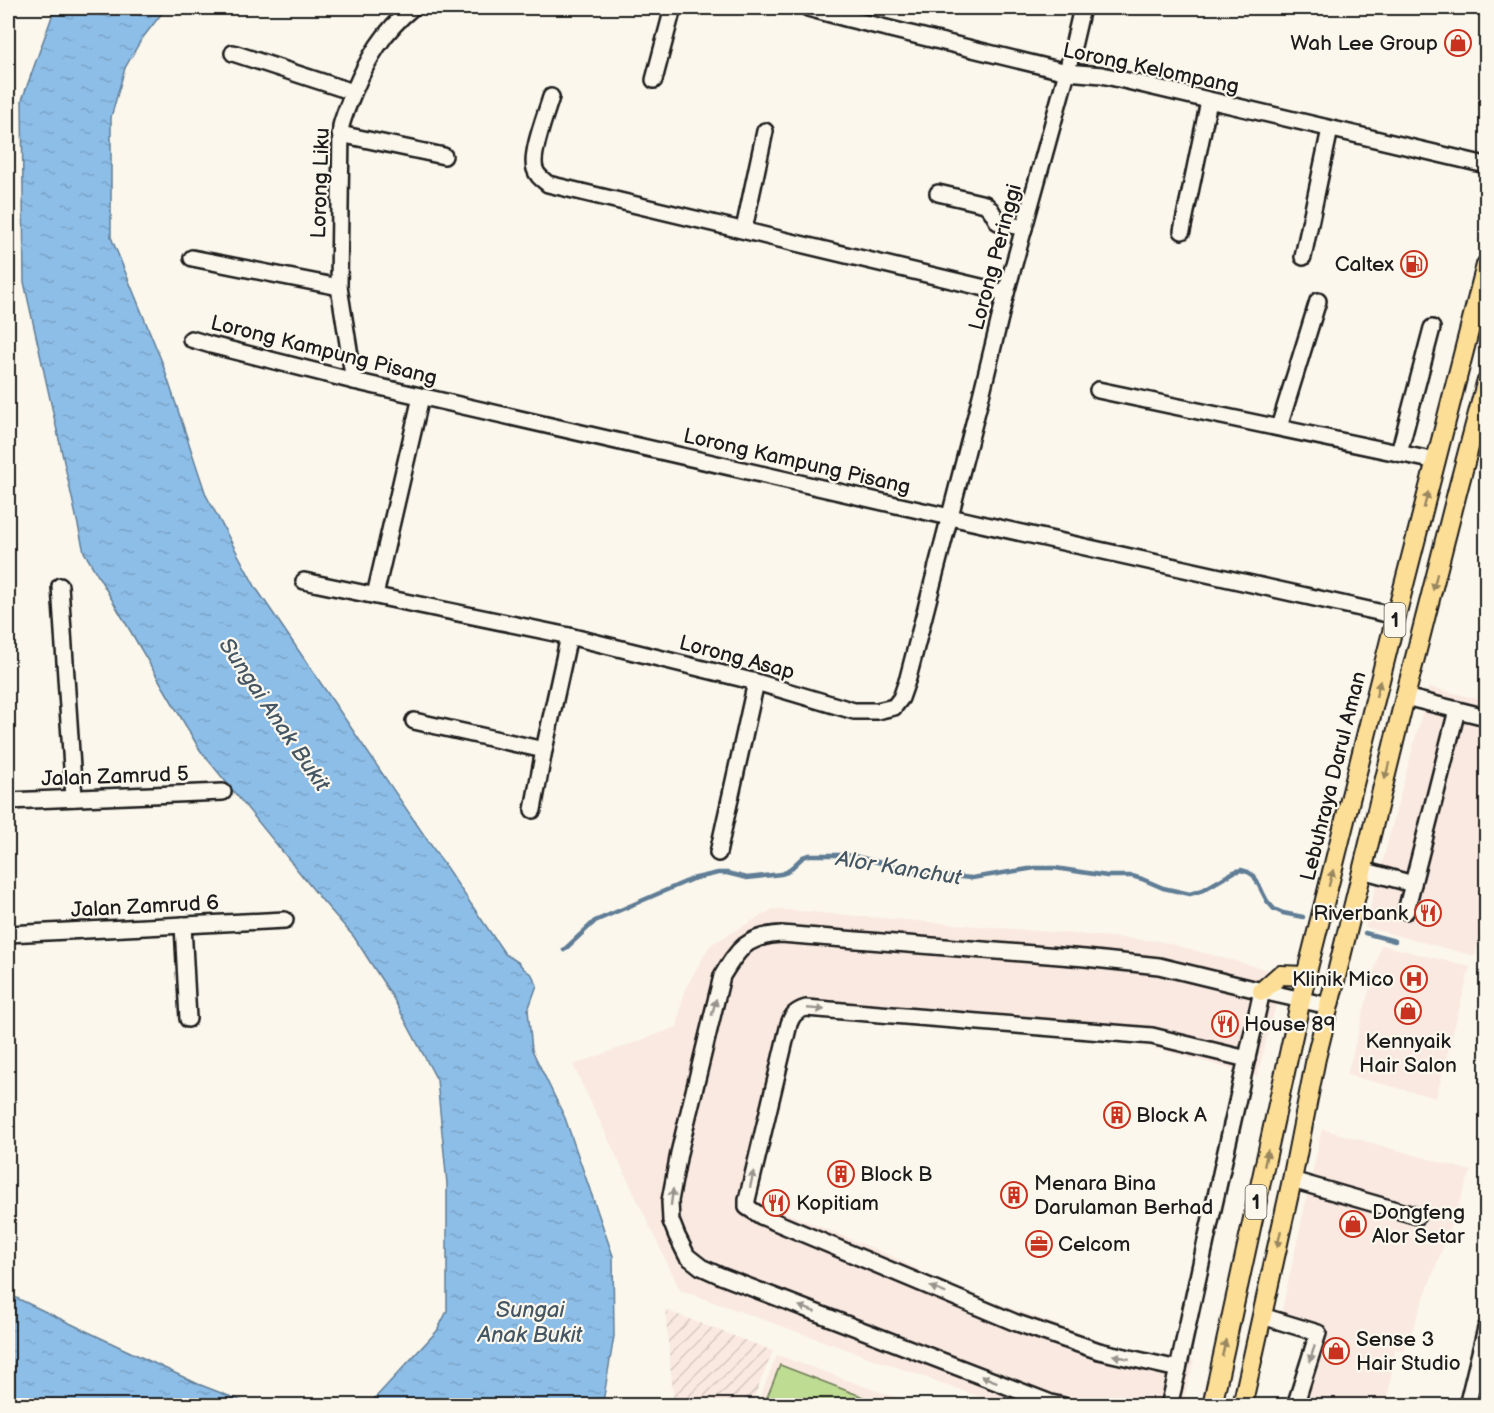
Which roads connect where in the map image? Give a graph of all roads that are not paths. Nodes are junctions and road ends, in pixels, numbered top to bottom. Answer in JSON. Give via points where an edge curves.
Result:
{"nodes":[{"id":1,"x":412,"y":8,"type":"edge"},
{"id":2,"x":673,"y":8,"type":"edge"},
{"id":3,"x":807,"y":8,"type":"edge"},
{"id":4,"x":1082,"y":8,"type":"edge"},
{"id":5,"x":850,"y":13,"type":"edge"},
{"id":6,"x":233,"y":53,"type":"dead end"},
{"id":7,"x":1067,"y":72,"type":"junction"},
{"id":8,"x":654,"y":80,"type":"dead end"},
{"id":9,"x":353,"y":92,"type":"junction"},
{"id":10,"x":551,"y":97,"type":"dead end"},
{"id":11,"x":1209,"y":101,"type":"junction"},
{"id":12,"x":1330,"y":129,"type":"junction"},
{"id":13,"x":765,"y":131,"type":"dead end"},
{"id":14,"x":340,"y":134,"type":"junction"},
{"id":15,"x":444,"y":156,"type":"dead end"},
{"id":16,"x":1486,"y":165,"type":"edge"},
{"id":17,"x":938,"y":193,"type":"dead end"},
{"id":18,"x":1024,"y":228,"type":"junction"},
{"id":19,"x":744,"y":230,"type":"junction"},
{"id":20,"x":1182,"y":231,"type":"dead end"},
{"id":21,"x":1303,"y":257,"type":"dead end"},
{"id":22,"x":192,"y":258,"type":"dead end"},
{"id":23,"x":1486,"y":266,"type":"edge"},
{"id":24,"x":339,"y":287,"type":"junction"},
{"id":25,"x":1006,"y":293,"type":"junction"},
{"id":26,"x":1318,"y":301,"type":"dead end"},
{"id":27,"x":1432,"y":328,"type":"dead end"},
{"id":28,"x":191,"y":339,"type":"dead end"},
{"id":29,"x":354,"y":381,"type":"junction"},
{"id":30,"x":1486,"y":383,"type":"edge"},
{"id":31,"x":1098,"y":390,"type":"dead end"},
{"id":32,"x":421,"y":396,"type":"junction"},
{"id":33,"x":1280,"y":428,"type":"junction"},
{"id":34,"x":1399,"y":453,"type":"junction"},
{"id":35,"x":1436,"y":461,"type":"junction"},
{"id":36,"x":950,"y":517,"type":"junction"},
{"id":37,"x":304,"y":581,"type":"dead end"},
{"id":38,"x":60,"y":586,"type":"dead end"},
{"id":39,"x":375,"y":596,"type":"junction"},
{"id":40,"x":1396,"y":616,"type":"junction"},
{"id":41,"x":569,"y":636,"type":"junction"},
{"id":42,"x":756,"y":682,"type":"junction"},
{"id":43,"x":1406,"y":697,"type":"junction"},
{"id":44,"x":1458,"y":710,"type":"junction"},
{"id":45,"x":1486,"y":717,"type":"edge"},
{"id":46,"x":414,"y":721,"type":"dead end"},
{"id":47,"x":543,"y":750,"type":"junction"},
{"id":48,"x":224,"y":792,"type":"dead end"},
{"id":49,"x":74,"y":798,"type":"junction"},
{"id":50,"x":8,"y":801,"type":"edge"},
{"id":51,"x":533,"y":810,"type":"dead end"},
{"id":52,"x":718,"y":853,"type":"dead end"},
{"id":53,"x":1362,"y":870,"type":"junction"},
{"id":54,"x":1413,"y":884,"type":"junction"},
{"id":55,"x":1406,"y":911,"type":"dead end"},
{"id":56,"x":285,"y":920,"type":"dead end"},
{"id":57,"x":183,"y":926,"type":"junction"},
{"id":58,"x":8,"y":934,"type":"edge"},
{"id":59,"x":1306,"y":976,"type":"junction"},
{"id":60,"x":1262,"y":991,"type":"junction"},
{"id":61,"x":1301,"y":999,"type":"junction"},
{"id":62,"x":1329,"y":1006,"type":"junction"},
{"id":63,"x":188,"y":1019,"type":"dead end"},
{"id":64,"x":1247,"y":1059,"type":"junction"},
{"id":65,"x":1292,"y":1179,"type":"junction"},
{"id":66,"x":1417,"y":1216,"type":"dead end"},
{"id":67,"x":1262,"y":1316,"type":"junction"},
{"id":68,"x":1486,"y":1328,"type":"edge"},
{"id":69,"x":1179,"y":1369,"type":"junction"},
{"id":70,"x":1064,"y":1406,"type":"edge"},
{"id":71,"x":1168,"y":1406,"type":"edge"},
{"id":72,"x":1212,"y":1406,"type":"edge"},
{"id":73,"x":1242,"y":1406,"type":"edge"},
{"id":74,"x":1295,"y":1406,"type":"edge"},
{"id":75,"x":1467,"y":1406,"type":"edge"}],
"edges":[{"from":1,"to":9,"type":"street","name":"Lorong Liku","via":[[379,42]]},
{"from":2,"to":8,"type":"street"},
{"from":3,"to":5,"type":"street","name":"Lorong Kelompang"},
{"from":4,"to":7,"type":"street","name":"Lorong Peringgi"},
{"from":5,"to":7,"type":"street","name":"Lorong Kelompang"},
{"from":6,"to":9,"type":"street"},
{"from":7,"to":11,"type":"street","name":"Lorong Kelompang","via":[[1102,75]]},
{"from":7,"to":18,"type":"street","name":"Lorong Peringgi"},
{"from":9,"to":14,"type":"street","name":"Lorong Liku"},
{"from":10,"to":19,"type":"street","via":[[534,153],[538,176],[548,184]]},
{"from":11,"to":12,"type":"street","name":"Lorong Kelompang"},
{"from":11,"to":20,"type":"street"},
{"from":12,"to":16,"type":"street","name":"Lorong Kelompang"},
{"from":12,"to":21,"type":"street"},
{"from":13,"to":19,"type":"street"},
{"from":14,"to":15,"type":"street"},
{"from":14,"to":24,"type":"street","name":"Lorong Liku"},
{"from":17,"to":18,"type":"street","via":[[985,204],[998,222]]},
{"from":18,"to":25,"type":"street","name":"Lorong Peringgi"},
{"from":19,"to":25,"type":"street"},
{"from":22,"to":24,"type":"street"},
{"from":23,"to":35,"type":"main road","name":"Lebuhraya Darul Aman","number":"1"},
{"from":24,"to":29,"type":"street","name":"Lorong Liku"},
{"from":25,"to":36,"type":"street","name":"Lorong Peringgi"},
{"from":26,"to":33,"type":"street"},
{"from":27,"to":34,"type":"street"},
{"from":28,"to":29,"type":"street","name":"Lorong Kampung Pisang"},
{"from":29,"to":32,"type":"street","name":"Lorong Kampung Pisang"},
{"from":30,"to":43,"type":"main road","number":"1","one_way":true},
{"from":31,"to":33,"type":"street"},
{"from":32,"to":36,"type":"street","name":"Lorong Kampung Pisang"},
{"from":32,"to":39,"type":"street"},
{"from":33,"to":34,"type":"street"},
{"from":34,"to":35,"type":"street"},
{"from":40,"to":35,"type":"main road","name":"Lebuhraya Darul Aman","number":"1","one_way":true},
{"from":36,"to":40,"type":"street","name":"Lorong Kampung Pisang"},
{"from":36,"to":42,"type":"street","name":"Lorong Asap","via":[[908,678],[894,707],[854,711]]},
{"from":37,"to":39,"type":"street","name":"Lorong Asap"},
{"from":38,"to":49,"type":"street"},
{"from":39,"to":41,"type":"street","name":"Lorong Asap"},
{"from":59,"to":40,"type":"main road","name":"Lebuhraya Darul Aman","number":"1","one_way":true},
{"from":41,"to":42,"type":"street","name":"Lorong Asap"},
{"from":41,"to":47,"type":"street"},
{"from":42,"to":52,"type":"street"},
{"from":43,"to":44,"type":"street"},
{"from":43,"to":53,"type":"main road","number":"1","one_way":true},
{"from":44,"to":45,"type":"street"},
{"from":44,"to":54,"type":"street"},
{"from":46,"to":47,"type":"street"},
{"from":47,"to":51,"type":"street"},
{"from":48,"to":49,"type":"street","name":"Jalan Zamrud 5"},
{"from":49,"to":50,"type":"street","name":"Jalan Zamrud 5"},
{"from":53,"to":54,"type":"street"},
{"from":53,"to":62,"type":"main road","number":"1"},
{"from":54,"to":55,"type":"street"},
{"from":56,"to":57,"type":"street","name":"Jalan Zamrud 6"},
{"from":57,"to":58,"type":"street","name":"Jalan Zamrud 6"},
{"from":57,"to":63,"type":"street"},
{"from":59,"to":60,"type":"main road","via":[[1280,975]]},
{"from":59,"to":61,"type":"main road","name":"Lebuhraya Darul Aman","number":"1"},
{"from":60,"to":61,"type":"street"},
{"from":60,"to":64,"type":"street"},
{"from":70,"to":60,"type":"street","one_way":true,"via":[[721,1276],[687,1256],[671,1221],[670,1201],[722,976],[736,952],[750,942],[765,935],[781,934],[1159,966]]},
{"from":61,"to":62,"type":"street"},
{"from":72,"to":61,"type":"main road","name":"Lebuhraya Darul Aman","number":"1","one_way":true},
{"from":62,"to":65,"type":"main road","number":"1"},
{"from":64,"to":69,"type":"street"},
{"from":69,"to":64,"type":"street","one_way":true,"via":[[1099,1351],[1014,1322],[761,1216],[747,1207],[747,1200],[789,1024],[798,1010],[1152,1036]]},
{"from":65,"to":66,"type":"street"},
{"from":65,"to":67,"type":"main road","number":"1","one_way":true},
{"from":67,"to":73,"type":"main road","number":"1"},
{"from":67,"to":74,"type":"street","one_way":true,"via":[[1318,1333]]},
{"from":68,"to":75,"type":"street"},
{"from":69,"to":71,"type":"street"}]}
